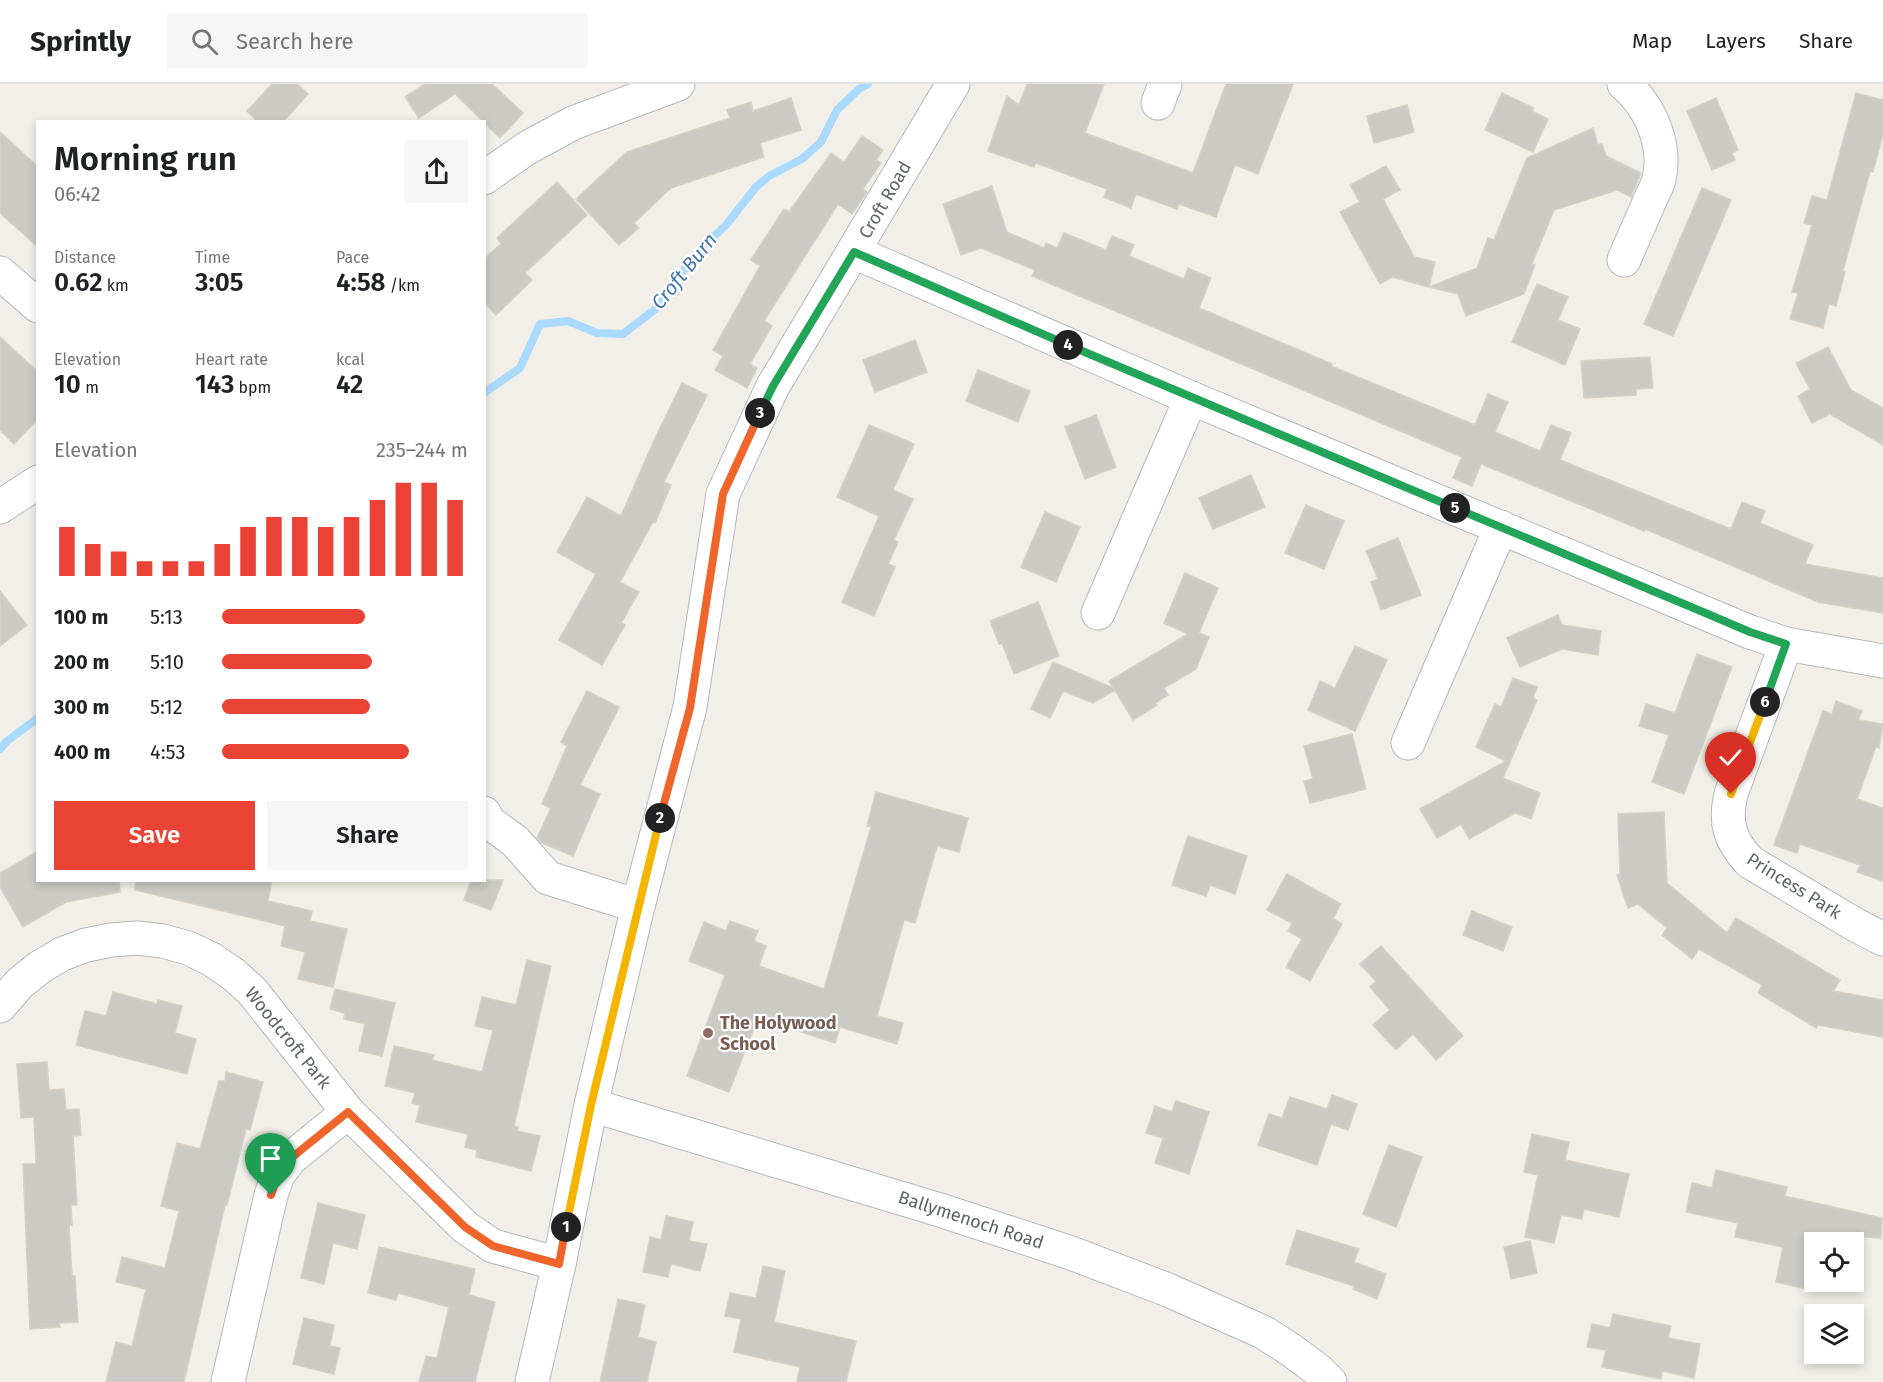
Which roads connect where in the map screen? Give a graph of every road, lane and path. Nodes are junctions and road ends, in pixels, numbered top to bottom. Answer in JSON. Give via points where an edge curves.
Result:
{"nodes":[{"id":1,"x":678,"y":84,"type":"edge"},
{"id":2,"x":953,"y":84,"type":"edge"},
{"id":3,"x":1624,"y":84,"type":"edge"},
{"id":4,"x":612,"y":94,"type":"edge"},
{"id":5,"x":486,"y":177,"type":"edge"},
{"id":6,"x":854,"y":252,"type":"junction"},
{"id":7,"x":1624,"y":260,"type":"dead end"},
{"id":8,"x":0,"y":273,"type":"edge"},
{"id":9,"x":36,"y":304,"type":"edge"},
{"id":10,"x":1191,"y":398,"type":"junction"},
{"id":11,"x":36,"y":483,"type":"edge"},
{"id":12,"x":0,"y":507,"type":"edge"},
{"id":13,"x":1501,"y":527,"type":"junction"},
{"id":14,"x":1098,"y":613,"type":"dead end"},
{"id":15,"x":1786,"y":644,"type":"junction"},
{"id":16,"x":1883,"y":661,"type":"edge"},
{"id":17,"x":1408,"y":742,"type":"dead end"},
{"id":18,"x":486,"y":817,"type":"edge"},
{"id":19,"x":638,"y":906,"type":"junction"},
{"id":20,"x":1883,"y":939,"type":"edge"},
{"id":21,"x":0,"y":1006,"type":"edge"},
{"id":22,"x":591,"y":1105,"type":"junction"},
{"id":23,"x":348,"y":1112,"type":"junction"},
{"id":24,"x":559,"y":1264,"type":"junction"},
{"id":25,"x":228,"y":1382,"type":"edge"},
{"id":26,"x":532,"y":1382,"type":"edge"},
{"id":27,"x":1330,"y":1382,"type":"edge"}],
"edges":[{"from":1,"to":4,"type":"street"},
{"from":2,"to":6,"type":"street","name":"Croft Road"},
{"from":3,"to":7,"type":"street","via":[[1646,109],[1659,143],[1661,162],[1659,180]]},
{"from":4,"to":5,"type":"street"},
{"from":6,"to":10,"type":"street"},
{"from":6,"to":19,"type":"street","name":"Croft Road","via":[[773,386],[723,494],[690,708]]},
{"from":8,"to":9,"type":"street"},
{"from":10,"to":13,"type":"street"},
{"from":10,"to":14,"type":"street"},
{"from":11,"to":12,"type":"street"},
{"from":13,"to":15,"type":"street"},
{"from":13,"to":17,"type":"street"},
{"from":15,"to":16,"type":"street"},
{"from":15,"to":20,"type":"street","name":"Princess Park","via":[[1731,794],[1727,809],[1732,838],[1750,862]]},
{"from":18,"to":19,"type":"street","via":[[515,841],[548,878]]},
{"from":19,"to":22,"type":"street","name":"Croft Road"},
{"from":21,"to":23,"type":"street","name":"Woodcroft Park","via":[[20,982],[40,967],[86,945],[137,938],[188,948],[212,959],[252,991]]},
{"from":22,"to":24,"type":"street","name":"Croft Road"},
{"from":22,"to":27,"type":"street","name":"Ballymenoch Road","via":[[929,1206],[1071,1253],[1263,1332]]},
{"from":23,"to":24,"type":"street","name":"Woodcroft Park","via":[[465,1227],[493,1246]]},
{"from":23,"to":25,"type":"street","via":[[290,1159],[278,1174]]},
{"from":24,"to":26,"type":"street","name":"Croft Road"}]}
